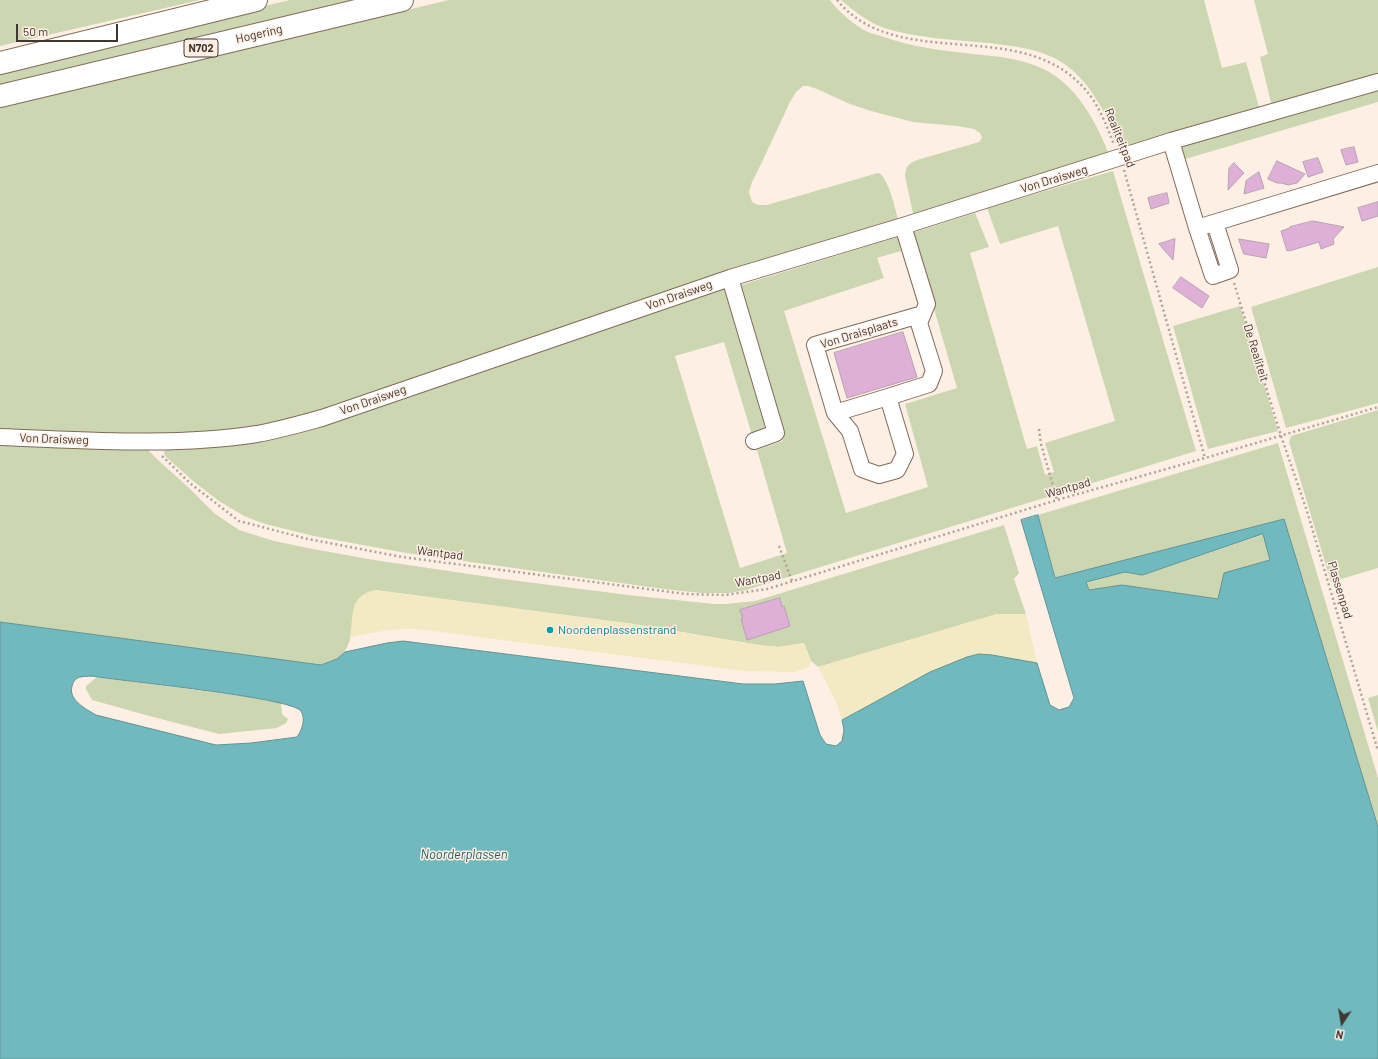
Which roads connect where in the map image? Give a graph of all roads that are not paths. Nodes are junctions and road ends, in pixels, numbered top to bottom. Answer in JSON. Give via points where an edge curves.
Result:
{"nodes":[{"id":1,"x":256,"y":0,"type":"edge"},
{"id":2,"x":402,"y":0,"type":"edge"},
{"id":3,"x":0,"y":63,"type":"edge"},
{"id":4,"x":1378,"y":82,"type":"edge"},
{"id":5,"x":0,"y":96,"type":"edge"},
{"id":6,"x":1171,"y":142,"type":"junction"},
{"id":7,"x":1378,"y":173,"type":"edge"},
{"id":8,"x":1215,"y":223,"type":"junction"},
{"id":9,"x":903,"y":226,"type":"junction"},
{"id":10,"x":1197,"y":228,"type":"junction"},
{"id":11,"x":730,"y":278,"type":"junction"},
{"id":12,"x":923,"y":314,"type":"junction"},
{"id":13,"x":888,"y":397,"type":"junction"},
{"id":14,"x":835,"y":413,"type":"junction"},
{"id":15,"x":0,"y":436,"type":"edge"},
{"id":16,"x":754,"y":441,"type":"dead end"}],
"edges":[{"from":1,"to":3,"type":"highway"},
{"from":2,"to":5,"type":"highway","name":"Hogering","number":"N702"},
{"from":4,"to":6,"type":"street","name":"Von Draisweg"},
{"from":6,"to":9,"type":"street","name":"Von Draisweg"},
{"from":6,"to":10,"type":"street"},
{"from":7,"to":8,"type":"street"},
{"from":8,"to":10,"type":"street"},
{"from":8,"to":10,"type":"street","via":[[1230,270],[1213,276]]},
{"from":9,"to":11,"type":"street","name":"Von Draisweg"},
{"from":9,"to":12,"type":"street","via":[[927,304]]},
{"from":11,"to":15,"type":"street","name":"Von Draisweg","via":[[322,418],[286,428],[214,439],[158,442]]},
{"from":11,"to":16,"type":"street","via":[[776,433]]},
{"from":12,"to":13,"type":"street","via":[[919,322],[934,371],[929,384]]},
{"from":12,"to":14,"type":"street","name":"Von Draisplaats","via":[[815,345]]},
{"from":13,"to":14,"type":"street"},
{"from":13,"to":14,"type":"street","name":"Von Draisplaats","via":[[905,454],[897,470],[891,472],[879,475],[862,469],[850,430]]}]}
